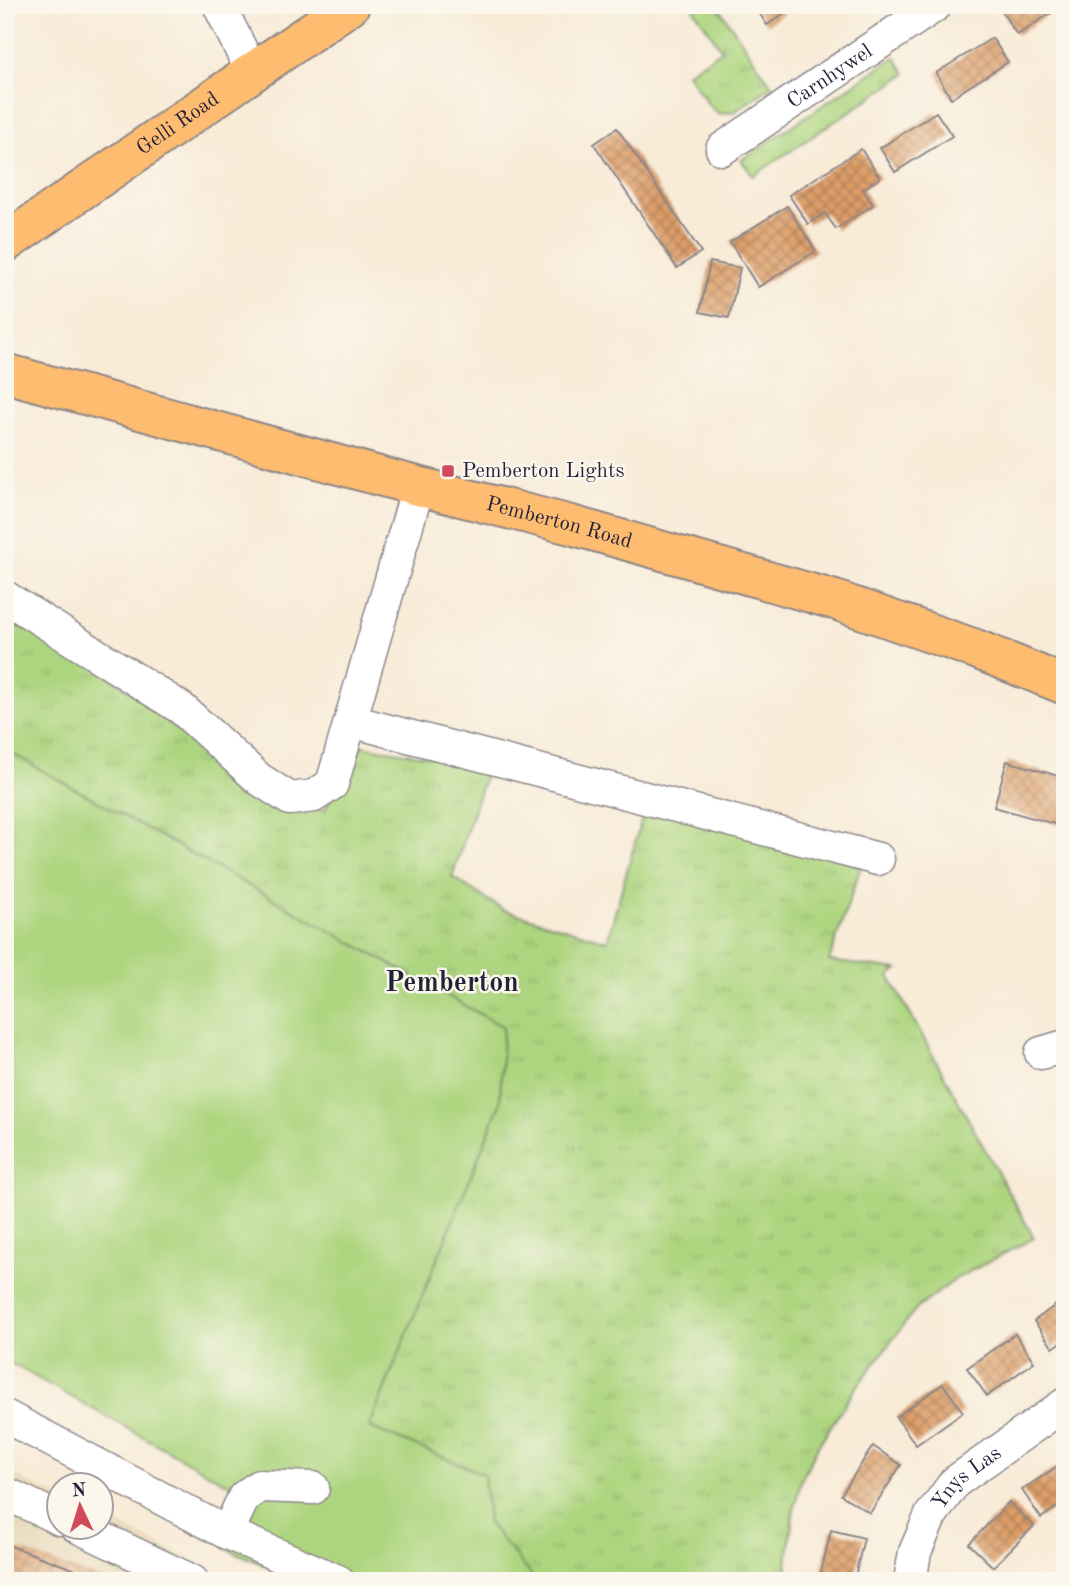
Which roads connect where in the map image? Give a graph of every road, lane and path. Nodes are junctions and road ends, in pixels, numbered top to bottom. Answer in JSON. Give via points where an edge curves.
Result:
{"nodes":[{"id":1,"x":219,"y":5,"type":"edge"},
{"id":2,"x":350,"y":5,"type":"edge"},
{"id":3,"x":936,"y":5,"type":"edge"},
{"id":4,"x":252,"y":72,"type":"junction"},
{"id":5,"x":722,"y":149,"type":"dead end"},
{"id":6,"x":5,"y":243,"type":"edge"},
{"id":7,"x":5,"y":373,"type":"edge"},
{"id":8,"x":418,"y":487,"type":"junction"},
{"id":9,"x":5,"y":597,"type":"edge"},
{"id":10,"x":1065,"y":685,"type":"edge"},
{"id":11,"x":351,"y":721,"type":"junction"},
{"id":12,"x":878,"y":859,"type":"dead end"},
{"id":13,"x":1065,"y":1404,"type":"edge"},
{"id":14,"x":5,"y":1416,"type":"edge"},
{"id":15,"x":313,"y":1488,"type":"dead end"},
{"id":16,"x":5,"y":1493,"type":"edge"},
{"id":17,"x":46,"y":1512,"type":"edge"},
{"id":18,"x":227,"y":1533,"type":"junction"},
{"id":19,"x":104,"y":1540,"type":"edge"},
{"id":20,"x":192,"y":1581,"type":"edge"},
{"id":21,"x":338,"y":1581,"type":"edge"},
{"id":22,"x":910,"y":1581,"type":"edge"}],
"edges":[{"from":1,"to":4,"type":"street"},
{"from":2,"to":4,"type":"main road","name":"Gelli Road"},
{"from":3,"to":5,"type":"street","name":"Carnhywel"},
{"from":4,"to":6,"type":"main road","name":"Gelli Road"},
{"from":7,"to":8,"type":"main road","name":"Pemberton Road"},
{"from":8,"to":10,"type":"main road","name":"Pemberton Road","via":[[835,600]]},
{"from":8,"to":11,"type":"street"},
{"from":9,"to":11,"type":"street","via":[[181,708],[259,779],[290,799],[314,796],[332,784]]},
{"from":11,"to":12,"type":"street"},
{"from":13,"to":22,"type":"street","name":"Ynys Las","via":[[955,1482],[931,1515],[915,1552]]},
{"from":14,"to":18,"type":"street"},
{"from":15,"to":18,"type":"street","via":[[259,1486],[244,1497]]},
{"from":16,"to":17,"type":"street"},
{"from":18,"to":21,"type":"street"},
{"from":19,"to":20,"type":"street"}]}
